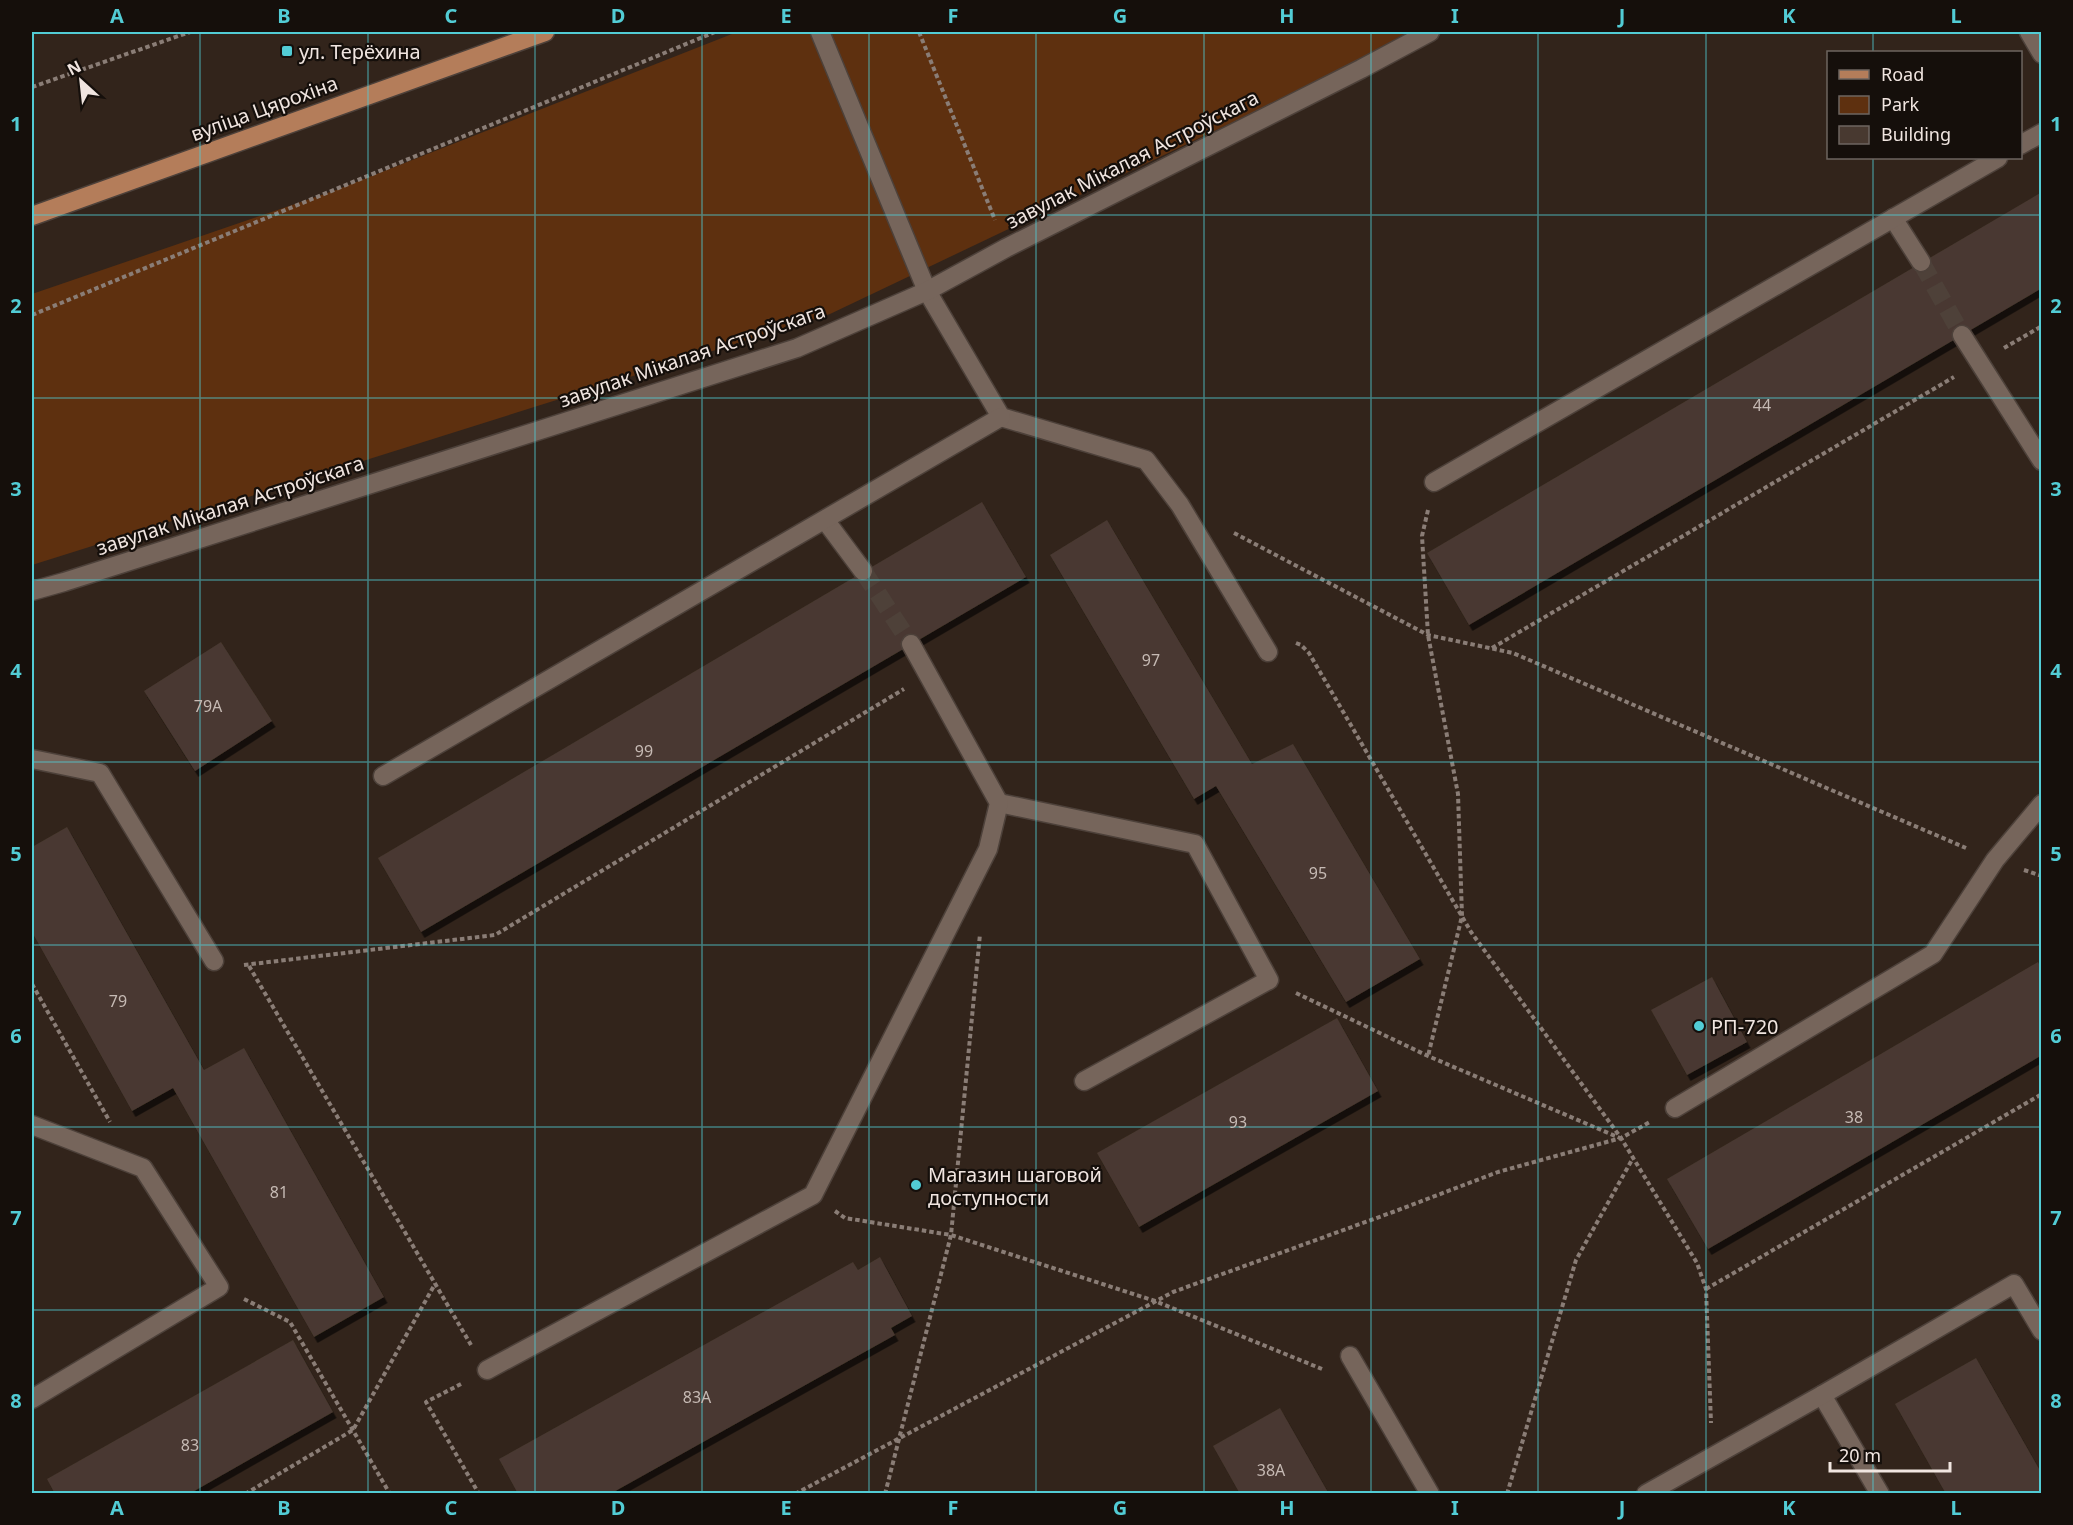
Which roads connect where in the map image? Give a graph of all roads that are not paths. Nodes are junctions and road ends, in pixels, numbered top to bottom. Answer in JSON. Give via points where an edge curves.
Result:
{"nodes":[{"id":1,"x":545,"y":32,"type":"edge"},
{"id":2,"x":820,"y":32,"type":"edge"},
{"id":3,"x":1430,"y":32,"type":"edge"},
{"id":4,"x":2029,"y":32,"type":"edge"},
{"id":5,"x":2042,"y":54,"type":"edge"},
{"id":6,"x":2042,"y":133,"type":"edge"},
{"id":7,"x":2022,"y":144,"type":"edge"},
{"id":8,"x":1996,"y":159,"type":"edge"},
{"id":9,"x":32,"y":216,"type":"edge"},
{"id":10,"x":1893,"y":218,"type":"junction"},
{"id":11,"x":1921,"y":262,"type":"tunnel mouth"},
{"id":12,"x":927,"y":291,"type":"junction"},
{"id":13,"x":1962,"y":335,"type":"tunnel mouth"},
{"id":14,"x":1001,"y":417,"type":"junction"},
{"id":15,"x":2042,"y":461,"type":"edge"},
{"id":16,"x":1434,"y":482,"type":"road end"},
{"id":17,"x":825,"y":520,"type":"junction"},
{"id":18,"x":864,"y":572,"type":"tunnel mouth"},
{"id":19,"x":32,"y":591,"type":"edge"},
{"id":20,"x":911,"y":644,"type":"tunnel mouth"},
{"id":21,"x":1268,"y":652,"type":"dead end"},
{"id":22,"x":32,"y":759,"type":"edge"},
{"id":23,"x":383,"y":776,"type":"dead end"},
{"id":24,"x":999,"y":803,"type":"junction"},
{"id":25,"x":2042,"y":804,"type":"edge"},
{"id":26,"x":214,"y":961,"type":"road end"},
{"id":27,"x":1084,"y":1081,"type":"dead end"},
{"id":28,"x":1675,"y":1108,"type":"road end"},
{"id":29,"x":32,"y":1125,"type":"edge"},
{"id":30,"x":2042,"y":1331,"type":"edge"},
{"id":31,"x":1350,"y":1356,"type":"road end"},
{"id":32,"x":487,"y":1370,"type":"road end"},
{"id":33,"x":1822,"y":1395,"type":"junction"},
{"id":34,"x":32,"y":1399,"type":"edge"},
{"id":35,"x":1430,"y":1494,"type":"edge"},
{"id":36,"x":1646,"y":1494,"type":"edge"},
{"id":37,"x":1880,"y":1494,"type":"edge"}],
"edges":[{"from":1,"to":9,"type":"main road","name":"вуліца Цярохіна"},
{"from":2,"to":12,"type":"street"},
{"from":3,"to":12,"type":"street","name":"завулак Мікалая Астроўскага"},
{"from":4,"to":5,"type":"street"},
{"from":6,"to":7,"type":"street"},
{"from":8,"to":10,"type":"street"},
{"from":10,"to":11,"type":"street"},
{"from":10,"to":16,"type":"street"},
{"from":12,"to":14,"type":"street"},
{"from":12,"to":19,"type":"street","name":"завулак Мікалая Астроўскага","via":[[796,348]]},
{"from":13,"to":15,"type":"street"},
{"from":14,"to":17,"type":"street"},
{"from":14,"to":21,"type":"street","via":[[1146,460],[1180,505]]},
{"from":17,"to":18,"type":"street"},
{"from":17,"to":23,"type":"street"},
{"from":20,"to":24,"type":"street"},
{"from":22,"to":26,"type":"street","via":[[100,773]]},
{"from":24,"to":27,"type":"street","via":[[1194,844],[1269,980]]},
{"from":24,"to":32,"type":"street","via":[[988,849],[813,1195]]},
{"from":25,"to":28,"type":"street","via":[[1995,860],[1934,954]]},
{"from":29,"to":34,"type":"street","via":[[143,1168],[219,1287]]},
{"from":30,"to":33,"type":"street","via":[[2014,1284]]},
{"from":31,"to":35,"type":"street"},
{"from":33,"to":36,"type":"street"},
{"from":33,"to":37,"type":"street"}]}
